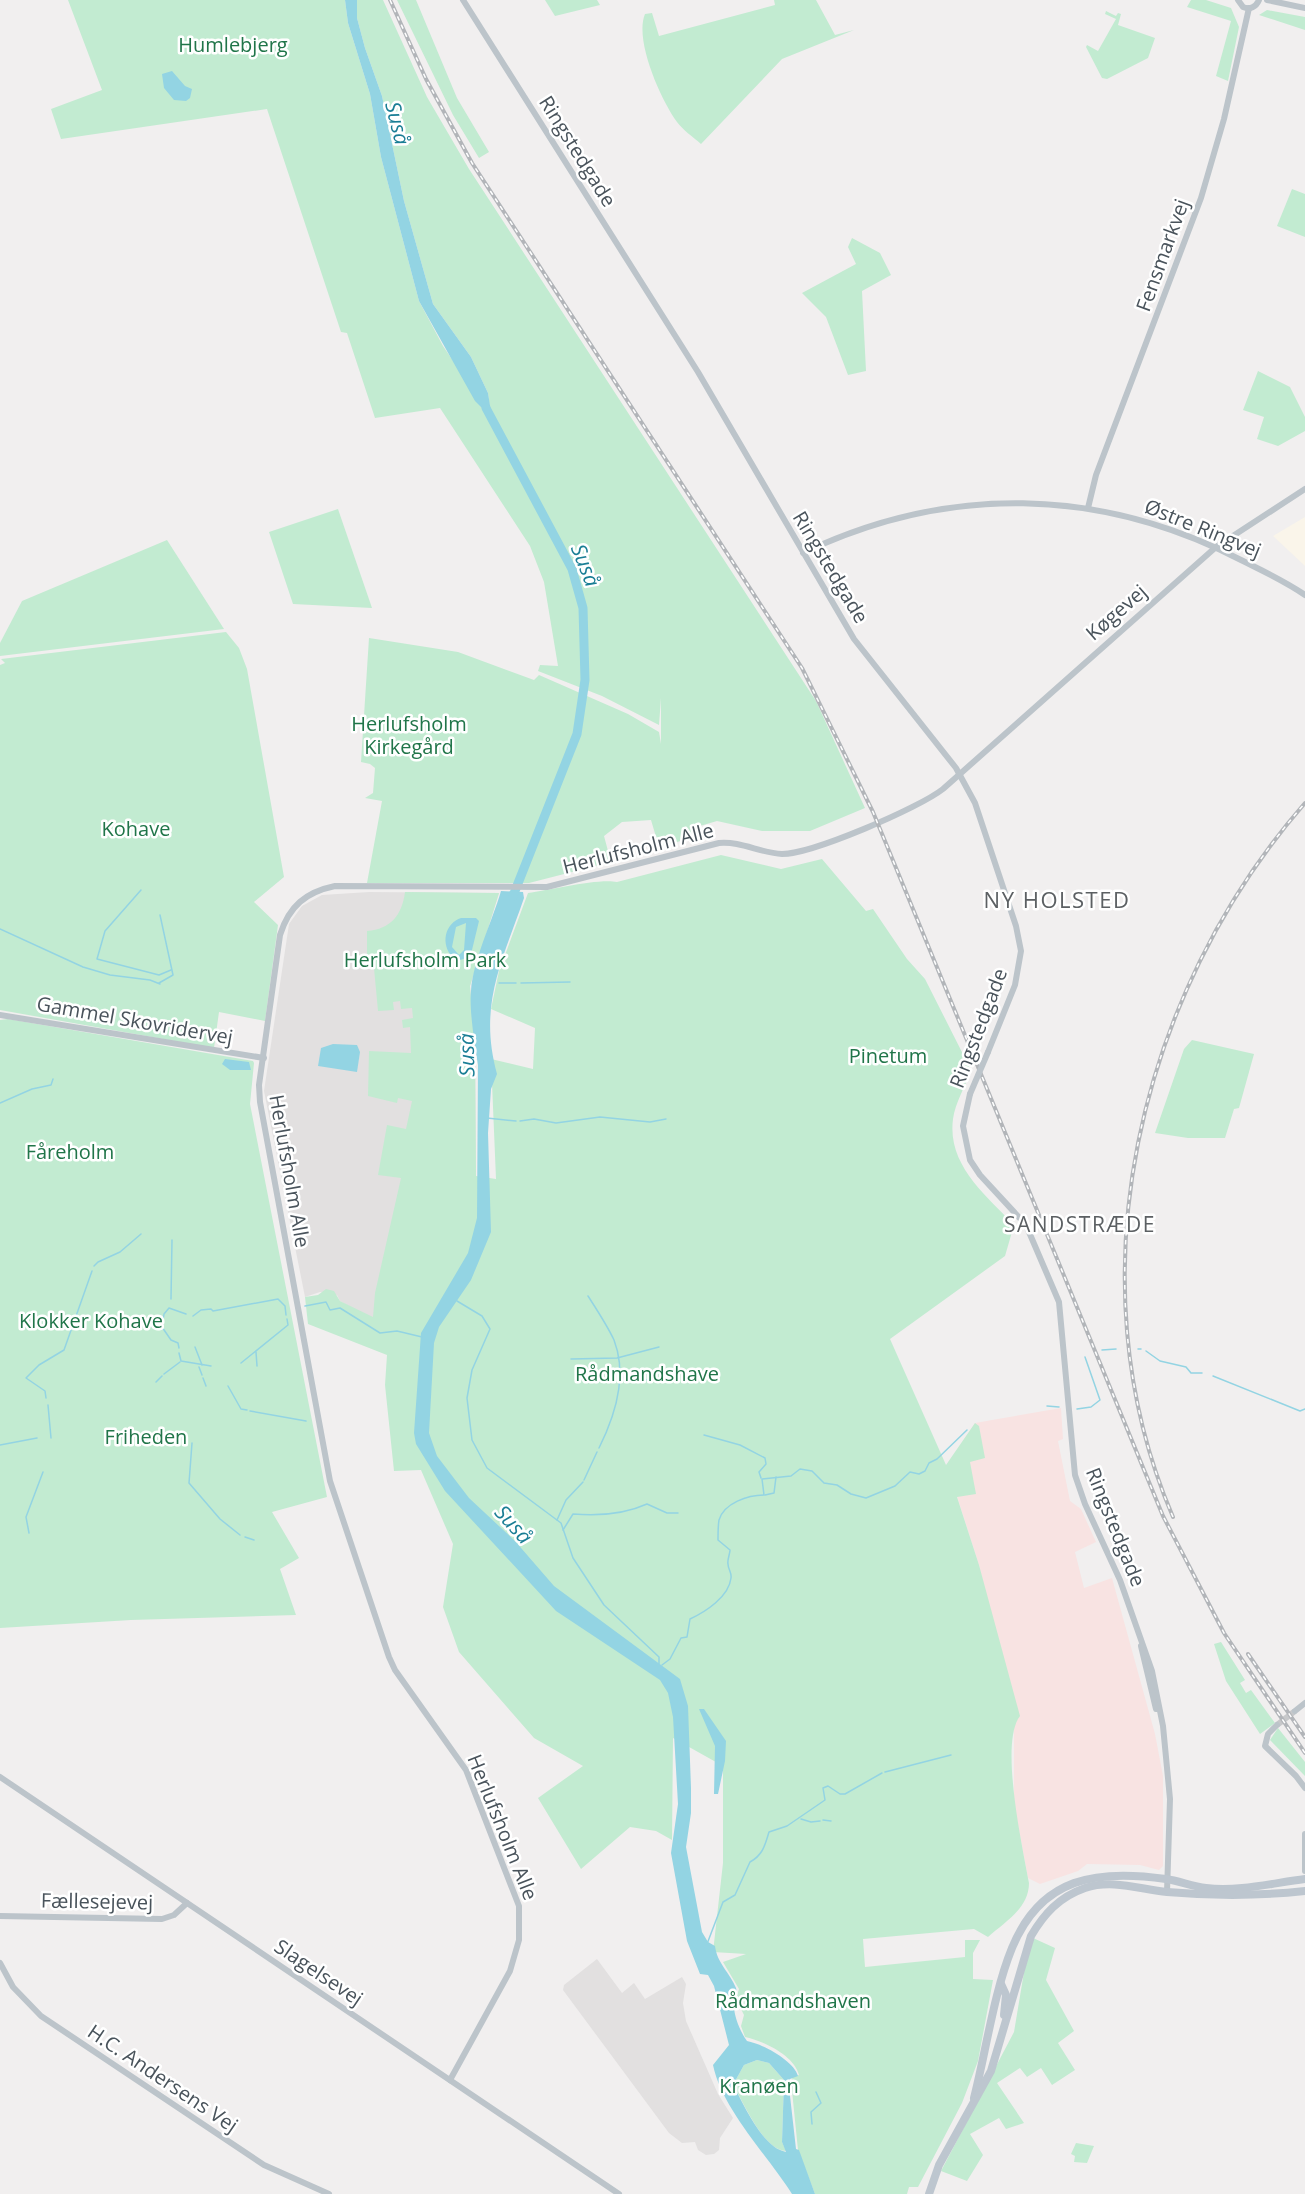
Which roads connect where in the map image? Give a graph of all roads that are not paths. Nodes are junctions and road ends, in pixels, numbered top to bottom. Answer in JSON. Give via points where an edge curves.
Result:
{"nodes":[{"id":1,"x":463,"y":0,"type":"edge"},
{"id":2,"x":1238,"y":0,"type":"edge"},
{"id":3,"x":1259,"y":0,"type":"edge"},
{"id":4,"x":1267,"y":0,"type":"edge"},
{"id":5,"x":1249,"y":8,"type":"junction"},
{"id":6,"x":1305,"y":8,"type":"edge"},
{"id":7,"x":1305,"y":489,"type":"edge"},
{"id":8,"x":1088,"y":508,"type":"junction"},
{"id":9,"x":1216,"y":547,"type":"junction"},
{"id":10,"x":803,"y":553,"type":"junction"},
{"id":11,"x":1305,"y":595,"type":"edge"},
{"id":12,"x":960,"y":774,"type":"junction"},
{"id":13,"x":0,"y":1015,"type":"edge"},
{"id":14,"x":264,"y":1058,"type":"junction"},
{"id":15,"x":1305,"y":1703,"type":"edge"},
{"id":16,"x":1295,"y":1711,"type":"tunnel mouth"},
{"id":17,"x":1277,"y":1725,"type":"tunnel mouth"},
{"id":18,"x":0,"y":1777,"type":"edge"},
{"id":19,"x":1305,"y":1788,"type":"edge"},
{"id":20,"x":1305,"y":1834,"type":"edge"},
{"id":21,"x":1305,"y":1871,"type":"edge"},
{"id":22,"x":1167,"y":1879,"type":"junction"},
{"id":23,"x":1305,"y":1880,"type":"edge"},
{"id":24,"x":1167,"y":1892,"type":"junction"},
{"id":25,"x":1305,"y":1892,"type":"edge"},
{"id":26,"x":1242,"y":1894,"type":"junction"},
{"id":27,"x":188,"y":1903,"type":"junction"},
{"id":28,"x":0,"y":1916,"type":"edge"},
{"id":29,"x":1015,"y":1940,"type":"junction"},
{"id":30,"x":0,"y":1964,"type":"edge"},
{"id":31,"x":1001,"y":1984,"type":"junction"},
{"id":32,"x":1013,"y":1997,"type":"junction"},
{"id":33,"x":1000,"y":2048,"type":"junction"},
{"id":34,"x":450,"y":2080,"type":"junction"},
{"id":35,"x":972,"y":2105,"type":"junction"},
{"id":36,"x":329,"y":2194,"type":"edge"},
{"id":37,"x":619,"y":2194,"type":"edge"},
{"id":38,"x":929,"y":2194,"type":"edge"}],
"edges":[{"from":1,"to":10,"type":"street","name":"Ringstedgade","via":[[674,332]]},
{"from":2,"to":5,"type":"street"},
{"from":3,"to":5,"type":"street"},
{"from":4,"to":6,"type":"street"},
{"from":5,"to":8,"type":"street","name":"Fensmarkvej","via":[[1212,165],[1096,475]]},
{"from":7,"to":9,"type":"street","name":"Køgevej"},
{"from":8,"to":9,"type":"street","name":"Østre Ringvej","via":[[1150,521]]},
{"from":8,"to":10,"type":"street","name":"Østre Ringvej","via":[[1016,504],[934,510],[856,529]]},
{"from":9,"to":11,"type":"street","name":"Østre Ringvej"},
{"from":9,"to":12,"type":"street","name":"Køgevej"},
{"from":10,"to":12,"type":"street","name":"Ringstedgade","via":[[854,639]]},
{"from":12,"to":14,"type":"street","name":"Herlufsholm Alle","via":[[920,804],[796,853],[770,853],[736,843],[718,843],[531,889],[335,886],[313,892],[288,914],[280,935]]},
{"from":12,"to":22,"type":"street","name":"Ringstedgade","bridge":true,"via":[[984,823],[1021,951],[1015,985],[970,1094],[963,1126],[970,1160],[1026,1226],[1059,1302],[1075,1475],[1138,1630],[1164,1742],[1170,1799]]},
{"from":13,"to":14,"type":"street","name":"Gammel Skovridervej"},
{"from":14,"to":34,"type":"street","name":"Herlufsholm Alle","via":[[260,1102],[334,1497],[389,1657],[466,1770],[519,1906],[519,1940],[510,1971]]},
{"from":15,"to":16,"type":"street"},
{"from":17,"to":19,"type":"street","via":[[1268,1734],[1265,1746]]},
{"from":18,"to":27,"type":"street","name":"Slagelsevej"},
{"from":20,"to":21,"type":"street"},
{"from":22,"to":23,"type":"main road","via":[[1223,1889]]},
{"from":22,"to":24,"type":"street"},
{"from":22,"to":29,"type":"main road","via":[[1113,1874],[1078,1880],[1045,1899]]},
{"from":23,"to":26,"type":"main road","via":[[1293,1888]]},
{"from":24,"to":26,"type":"main road"},
{"from":24,"to":32,"type":"main road","via":[[1110,1884],[1085,1888],[1063,1899],[1043,1916],[1031,1936]]},
{"from":25,"to":26,"type":"main road"},
{"from":27,"to":28,"type":"street","name":"Fællesejevej","via":[[162,1919]]},
{"from":27,"to":34,"type":"street","name":"Slagelsevej"},
{"from":29,"to":31,"type":"main road"},
{"from":29,"to":32,"type":"main road","via":[[1007,1981]]},
{"from":30,"to":36,"type":"street","name":"H.C. Andersens Vej","via":[[13,1987],[41,2016],[257,2161]]},
{"from":31,"to":33,"type":"main road","via":[[1006,1995]]},
{"from":31,"to":35,"type":"main road"},
{"from":32,"to":33,"type":"main road"},
{"from":33,"to":35,"type":"main road"},
{"from":34,"to":37,"type":"street","name":"Slagelsevej"},
{"from":35,"to":38,"type":"main road","via":[[939,2165]]}]}
